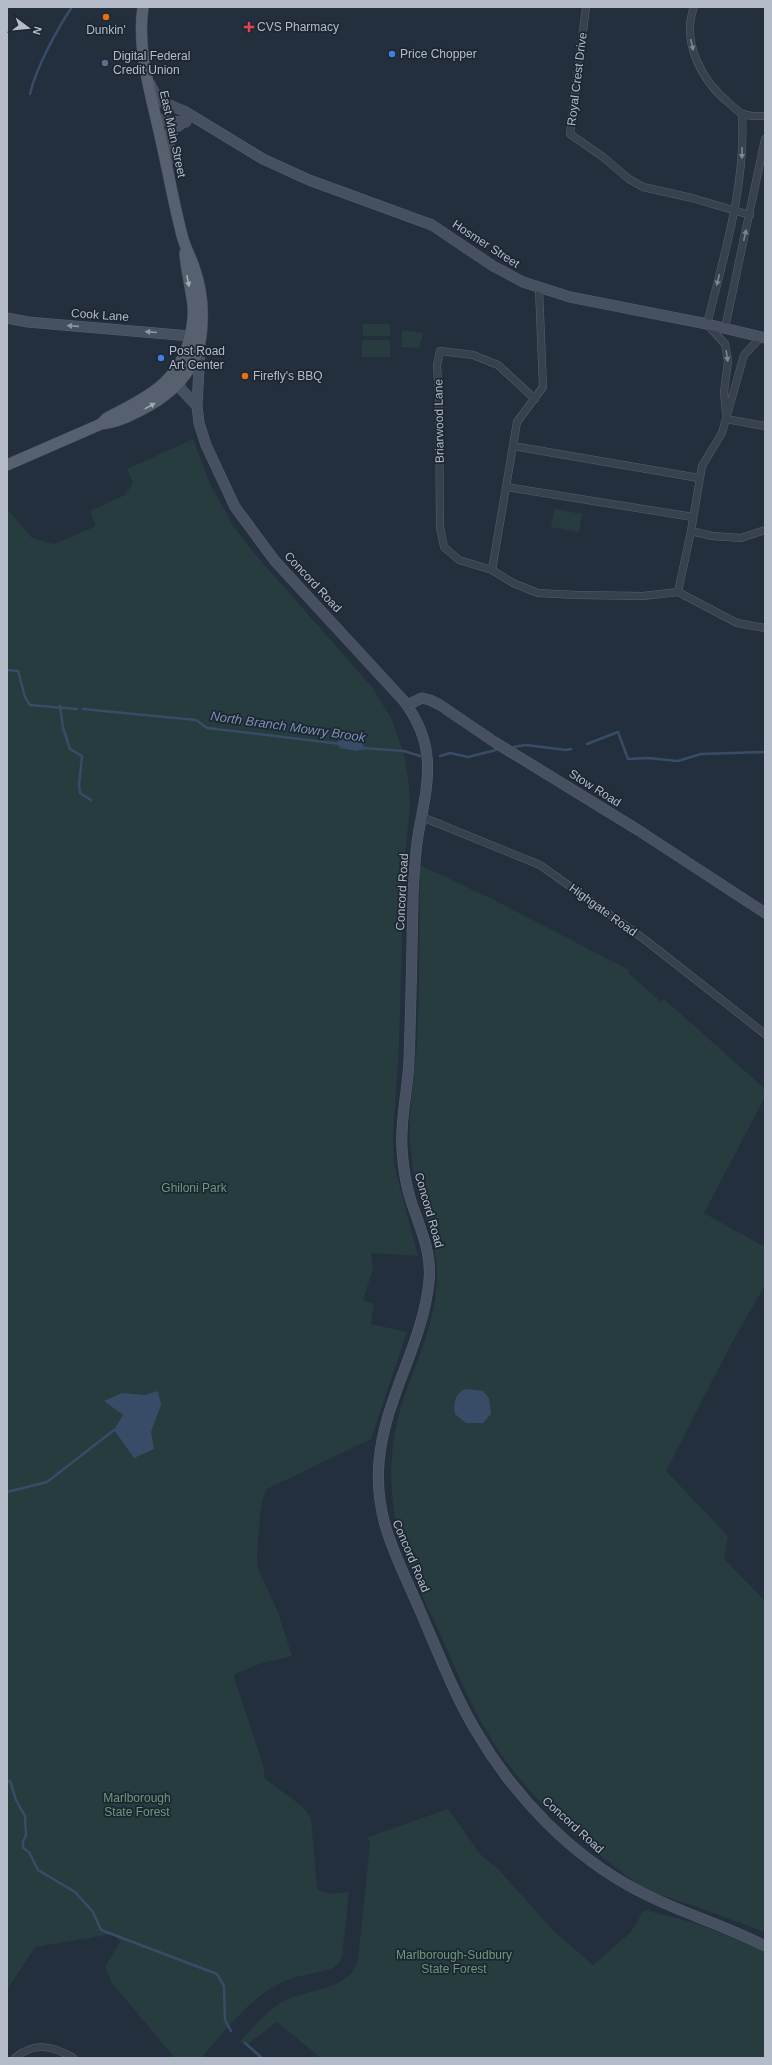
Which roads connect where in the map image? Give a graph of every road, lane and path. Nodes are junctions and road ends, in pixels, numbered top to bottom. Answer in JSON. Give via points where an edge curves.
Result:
{"nodes":[{"id":1,"x":143,"y":7,"type":"edge"},
{"id":2,"x":586,"y":7,"type":"edge"},
{"id":3,"x":694,"y":7,"type":"edge"},
{"id":4,"x":148,"y":81,"type":"junction"},
{"id":5,"x":742,"y":114,"type":"junction"},
{"id":6,"x":185,"y":116,"type":"junction"},
{"id":7,"x":765,"y":116,"type":"edge"},
{"id":8,"x":156,"y":118,"type":"junction"},
{"id":9,"x":765,"y":139,"type":"edge"},
{"id":10,"x":167,"y":170,"type":"junction"},
{"id":11,"x":736,"y":210,"type":"junction"},
{"id":12,"x":750,"y":215,"type":"junction"},
{"id":13,"x":184,"y":242,"type":"junction"},
{"id":14,"x":539,"y":288,"type":"junction"},
{"id":15,"x":7,"y":318,"type":"edge"},
{"id":16,"x":707,"y":324,"type":"junction"},
{"id":17,"x":725,"y":328,"type":"junction"},
{"id":18,"x":202,"y":331,"type":"junction"},
{"id":19,"x":190,"y":336,"type":"junction"},
{"id":20,"x":763,"y":338,"type":"edge"},
{"id":21,"x":177,"y":377,"type":"junction"},
{"id":22,"x":197,"y":390,"type":"junction"},
{"id":23,"x":535,"y":399,"type":"junction"},
{"id":24,"x":197,"y":406,"type":"junction"},
{"id":25,"x":726,"y":419,"type":"junction"},
{"id":26,"x":765,"y":426,"type":"edge"},
{"id":27,"x":513,"y":446,"type":"junction"},
{"id":28,"x":7,"y":465,"type":"edge"},
{"id":29,"x":700,"y":478,"type":"junction"},
{"id":30,"x":506,"y":487,"type":"junction"},
{"id":31,"x":693,"y":516,"type":"junction"},
{"id":32,"x":765,"y":530,"type":"edge"},
{"id":33,"x":691,"y":531,"type":"junction"},
{"id":34,"x":492,"y":570,"type":"junction"},
{"id":35,"x":678,"y":592,"type":"junction"},
{"id":36,"x":765,"y":628,"type":"edge"},
{"id":37,"x":407,"y":705,"type":"junction"},
{"id":38,"x":422,"y":817,"type":"junction"},
{"id":39,"x":765,"y":913,"type":"edge"},
{"id":40,"x":765,"y":1034,"type":"edge"},
{"id":41,"x":765,"y":1946,"type":"edge"},
{"id":42,"x":15,"y":2058,"type":"edge"},
{"id":43,"x":73,"y":2058,"type":"edge"}],
"edges":[{"from":1,"to":4,"type":"main road","name":"East Main Street","via":[[141,27]]},
{"from":2,"to":11,"type":"street","name":"Royal Crest Drive","via":[[570,134],[643,187]]},
{"from":3,"to":5,"type":"street","one_way":true,"via":[[691,16],[691,37],[695,58],[704,76],[719,95]]},
{"from":4,"to":6,"type":"street","name":"Hosmer Street","via":[[157,98]]},
{"from":4,"to":8,"type":"main road","name":"East Main Street"},
{"from":5,"to":7,"type":"street"},
{"from":5,"to":11,"type":"street","one_way":true,"via":[[742,165]]},
{"from":6,"to":8,"type":"street","name":"Hosmer Street","via":[[165,121]]},
{"from":6,"to":10,"type":"street","via":[[170,132]]},
{"from":6,"to":14,"type":"street","name":"Hosmer Street","via":[[293,174],[432,225],[508,276]]},
{"from":8,"to":10,"type":"main road","name":"East Main Street"},
{"from":9,"to":12,"type":"street"},
{"from":10,"to":13,"type":"main road","name":"East Main Street"},
{"from":11,"to":12,"type":"street","name":"Royal Crest Drive"},
{"from":11,"to":16,"type":"street","one_way":true},
{"from":17,"to":12,"type":"street","one_way":true},
{"from":13,"to":18,"type":"main road","name":"East Main Street","via":[[194,267],[201,297]]},
{"from":13,"to":19,"type":"main road","name":"East Main Street","one_way":true,"via":[[193,305]]},
{"from":14,"to":16,"type":"street","name":"Hosmer Street","via":[[604,305]]},
{"from":14,"to":23,"type":"street","via":[[543,387]]},
{"from":19,"to":15,"type":"street","name":"Cook Lane","one_way":true},
{"from":16,"to":17,"type":"street","name":"Hosmer Street"},
{"from":16,"to":25,"type":"street","one_way":true,"via":[[725,344],[728,362],[724,392]]},
{"from":17,"to":20,"type":"street","name":"Hosmer Street"},
{"from":18,"to":21,"type":"main road","name":"East Main Street","via":[[195,356]]},
{"from":18,"to":22,"type":"street","name":"Concord Road"},
{"from":19,"to":21,"type":"main road","name":"East Main Street"},
{"from":20,"to":25,"type":"street","via":[[744,355]]},
{"from":21,"to":22,"type":"street","via":[[194,385]]},
{"from":21,"to":24,"type":"street","via":[[181,389]]},
{"from":21,"to":28,"type":"main road","via":[[101,424]]},
{"from":22,"to":24,"type":"street","name":"Concord Road"},
{"from":23,"to":27,"type":"street","via":[[517,422]]},
{"from":23,"to":34,"type":"street","name":"Briarwood Lane","via":[[498,366],[473,355],[440,351],[437,365],[440,527],[444,547],[459,560]]},
{"from":24,"to":37,"type":"street","name":"Concord Road","via":[[200,429],[206,445],[226,492],[245,522],[275,561]]},
{"from":25,"to":26,"type":"street"},
{"from":25,"to":29,"type":"street","via":[[722,433],[702,466]]},
{"from":27,"to":29,"type":"street"},
{"from":27,"to":30,"type":"street"},
{"from":29,"to":31,"type":"street"},
{"from":30,"to":31,"type":"street"},
{"from":30,"to":34,"type":"street"},
{"from":31,"to":33,"type":"street"},
{"from":32,"to":33,"type":"street","via":[[741,538],[712,536]]},
{"from":33,"to":35,"type":"street"},
{"from":34,"to":35,"type":"street","name":"Briarwood Lane","via":[[512,583],[538,592],[643,596]]},
{"from":35,"to":36,"type":"street","via":[[737,624]]},
{"from":37,"to":38,"type":"street","name":"Concord Road","via":[[420,725],[428,754],[428,780]]},
{"from":37,"to":39,"type":"street","name":"Stow Road","via":[[422,698],[440,705],[493,742],[610,812]]},
{"from":38,"to":40,"type":"street","name":"Highgate Road","via":[[540,865],[644,940]]},
{"from":38,"to":41,"type":"street","name":"Concord Road","via":[[414,879],[409,1063],[401,1134],[407,1184],[428,1249],[430,1266],[422,1316],[382,1440],[378,1463],[378,1497],[385,1530],[432,1639],[476,1731],[504,1774],[539,1815],[579,1851],[625,1884]]},
{"from":42,"to":43,"type":"street","via":[[22,2052],[42,2047],[57,2049]]}]}
